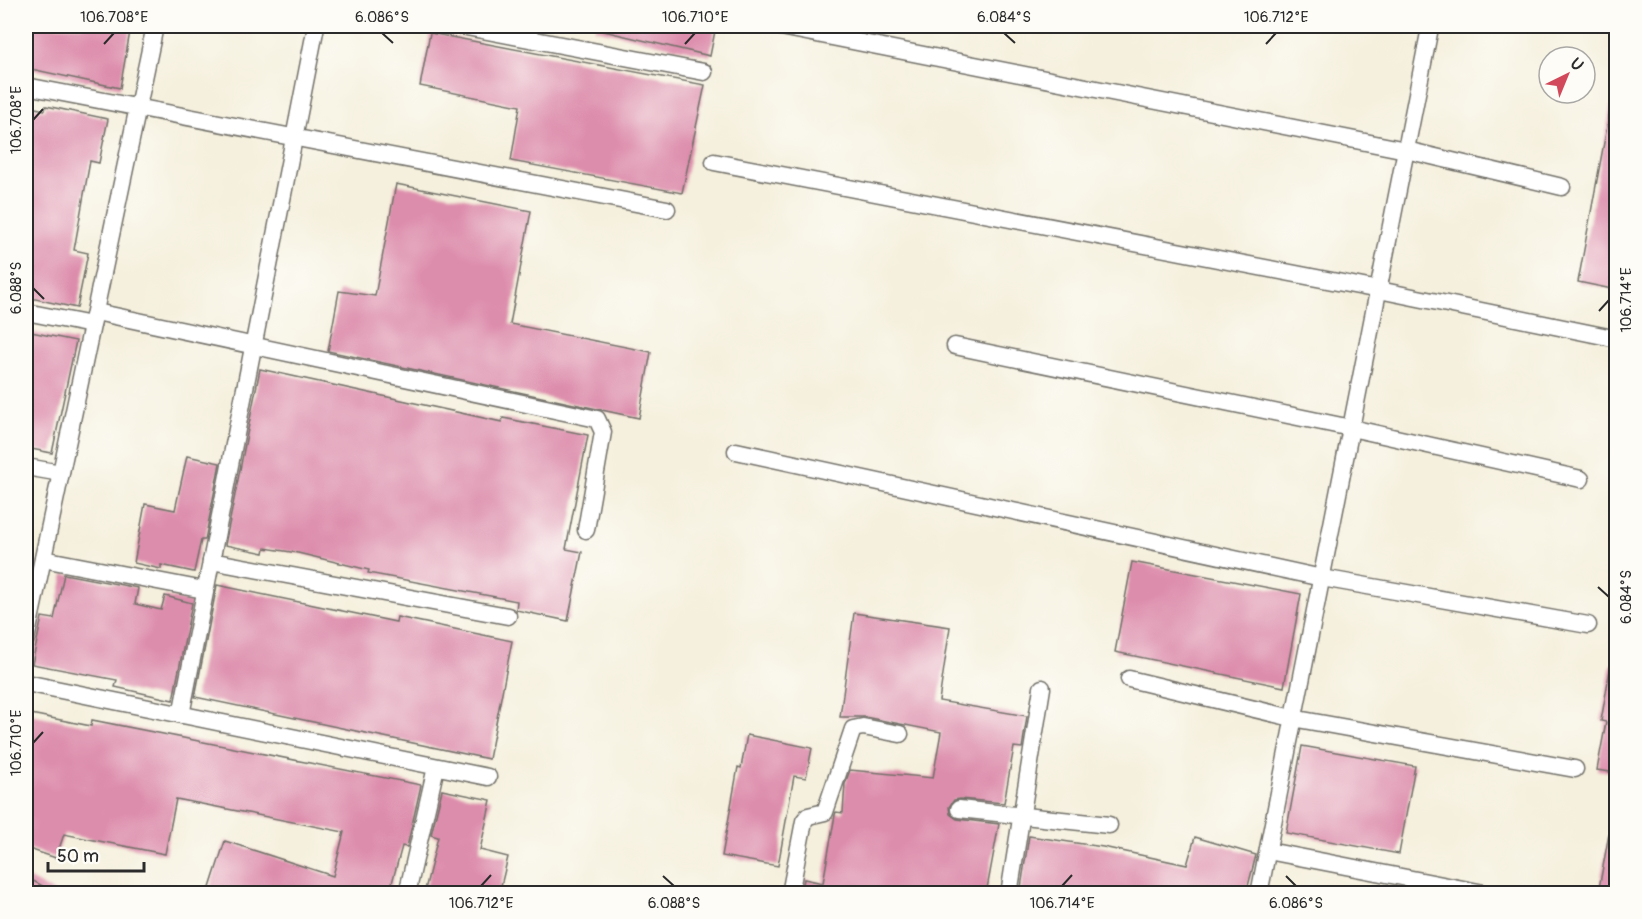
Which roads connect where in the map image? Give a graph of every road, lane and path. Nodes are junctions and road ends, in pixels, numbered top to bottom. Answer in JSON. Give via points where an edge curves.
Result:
{"nodes":[{"id":1,"x":154,"y":26,"type":"edge"},
{"id":2,"x":316,"y":26,"type":"edge"},
{"id":3,"x":461,"y":26,"type":"edge"},
{"id":4,"x":776,"y":26,"type":"edge"},
{"id":5,"x":1429,"y":33,"type":"dead end"},
{"id":6,"x":704,"y":72,"type":"dead end"},
{"id":7,"x":26,"y":86,"type":"edge"},
{"id":8,"x":139,"y":108,"type":"junction"},
{"id":9,"x":294,"y":138,"type":"junction"},
{"id":10,"x":1406,"y":150,"type":"junction"},
{"id":11,"x":714,"y":162,"type":"dead end"},
{"id":12,"x":1562,"y":188,"type":"dead end"},
{"id":13,"x":667,"y":209,"type":"dead end"},
{"id":14,"x":1379,"y":290,"type":"junction"},
{"id":15,"x":26,"y":312,"type":"edge"},
{"id":16,"x":94,"y":318,"type":"junction"},
{"id":17,"x":1608,"y":337,"type":"dead end"},
{"id":18,"x":254,"y":344,"type":"junction"},
{"id":19,"x":955,"y":346,"type":"dead end"},
{"id":20,"x":1351,"y":428,"type":"junction"},
{"id":21,"x":736,"y":451,"type":"dead end"},
{"id":22,"x":26,"y":467,"type":"edge"},
{"id":23,"x":61,"y":473,"type":"junction"},
{"id":24,"x":1581,"y":480,"type":"dead end"},
{"id":25,"x":586,"y":530,"type":"dead end"},
{"id":26,"x":42,"y":559,"type":"junction"},
{"id":27,"x":211,"y":561,"type":"junction"},
{"id":28,"x":1322,"y":578,"type":"junction"},
{"id":29,"x":204,"y":590,"type":"junction"},
{"id":30,"x":508,"y":616,"type":"dead end"},
{"id":31,"x":1588,"y":625,"type":"dead end"},
{"id":32,"x":26,"y":639,"type":"edge"},
{"id":33,"x":1129,"y":679,"type":"dead end"},
{"id":34,"x":26,"y":683,"type":"edge"},
{"id":35,"x":1042,"y":688,"type":"dead end"},
{"id":36,"x":181,"y":715,"type":"junction"},
{"id":37,"x":1292,"y":718,"type":"junction"},
{"id":38,"x":900,"y":734,"type":"dead end"},
{"id":39,"x":436,"y":767,"type":"junction"},
{"id":40,"x":1575,"y":770,"type":"dead end"},
{"id":41,"x":488,"y":777,"type":"dead end"},
{"id":42,"x":959,"y":809,"type":"dead end"},
{"id":43,"x":1022,"y":815,"type":"junction"},
{"id":44,"x":1109,"y":825,"type":"dead end"},
{"id":45,"x":1268,"y":851,"type":"junction"},
{"id":46,"x":408,"y":894,"type":"edge"},
{"id":47,"x":790,"y":894,"type":"edge"},
{"id":48,"x":1010,"y":894,"type":"edge"},
{"id":49,"x":1259,"y":894,"type":"edge"},
{"id":50,"x":1489,"y":894,"type":"edge"}],
"edges":[{"from":1,"to":8,"type":"lane"},
{"from":2,"to":9,"type":"lane"},
{"from":3,"to":6,"type":"lane"},
{"from":4,"to":10,"type":"lane"},
{"from":5,"to":10,"type":"lane"},
{"from":7,"to":8,"type":"lane"},
{"from":8,"to":9,"type":"lane"},
{"from":8,"to":16,"type":"lane"},
{"from":9,"to":13,"type":"lane"},
{"from":9,"to":18,"type":"lane"},
{"from":10,"to":12,"type":"lane"},
{"from":10,"to":14,"type":"lane"},
{"from":11,"to":14,"type":"lane"},
{"from":14,"to":17,"type":"lane"},
{"from":14,"to":20,"type":"lane"},
{"from":15,"to":16,"type":"lane"},
{"from":16,"to":18,"type":"lane"},
{"from":16,"to":23,"type":"lane"},
{"from":18,"to":25,"type":"lane","via":[[597,419],[603,432]]},
{"from":18,"to":27,"type":"lane"},
{"from":19,"to":20,"type":"lane"},
{"from":20,"to":24,"type":"lane"},
{"from":20,"to":28,"type":"lane"},
{"from":21,"to":28,"type":"lane"},
{"from":22,"to":23,"type":"lane"},
{"from":23,"to":26,"type":"lane"},
{"from":26,"to":29,"type":"lane"},
{"from":26,"to":32,"type":"lane"},
{"from":27,"to":29,"type":"lane"},
{"from":27,"to":30,"type":"lane"},
{"from":28,"to":31,"type":"lane"},
{"from":28,"to":37,"type":"lane"},
{"from":29,"to":36,"type":"lane"},
{"from":33,"to":37,"type":"lane"},
{"from":34,"to":36,"type":"lane"},
{"from":35,"to":43,"type":"lane"},
{"from":36,"to":39,"type":"lane"},
{"from":37,"to":40,"type":"lane"},
{"from":37,"to":45,"type":"lane"},
{"from":38,"to":47,"type":"lane","via":[[863,727],[853,729],[825,812],[808,816],[804,821]]},
{"from":39,"to":41,"type":"lane"},
{"from":39,"to":46,"type":"lane"},
{"from":42,"to":43,"type":"lane"},
{"from":43,"to":44,"type":"lane"},
{"from":43,"to":48,"type":"lane"},
{"from":45,"to":49,"type":"lane"},
{"from":45,"to":50,"type":"lane"}]}
